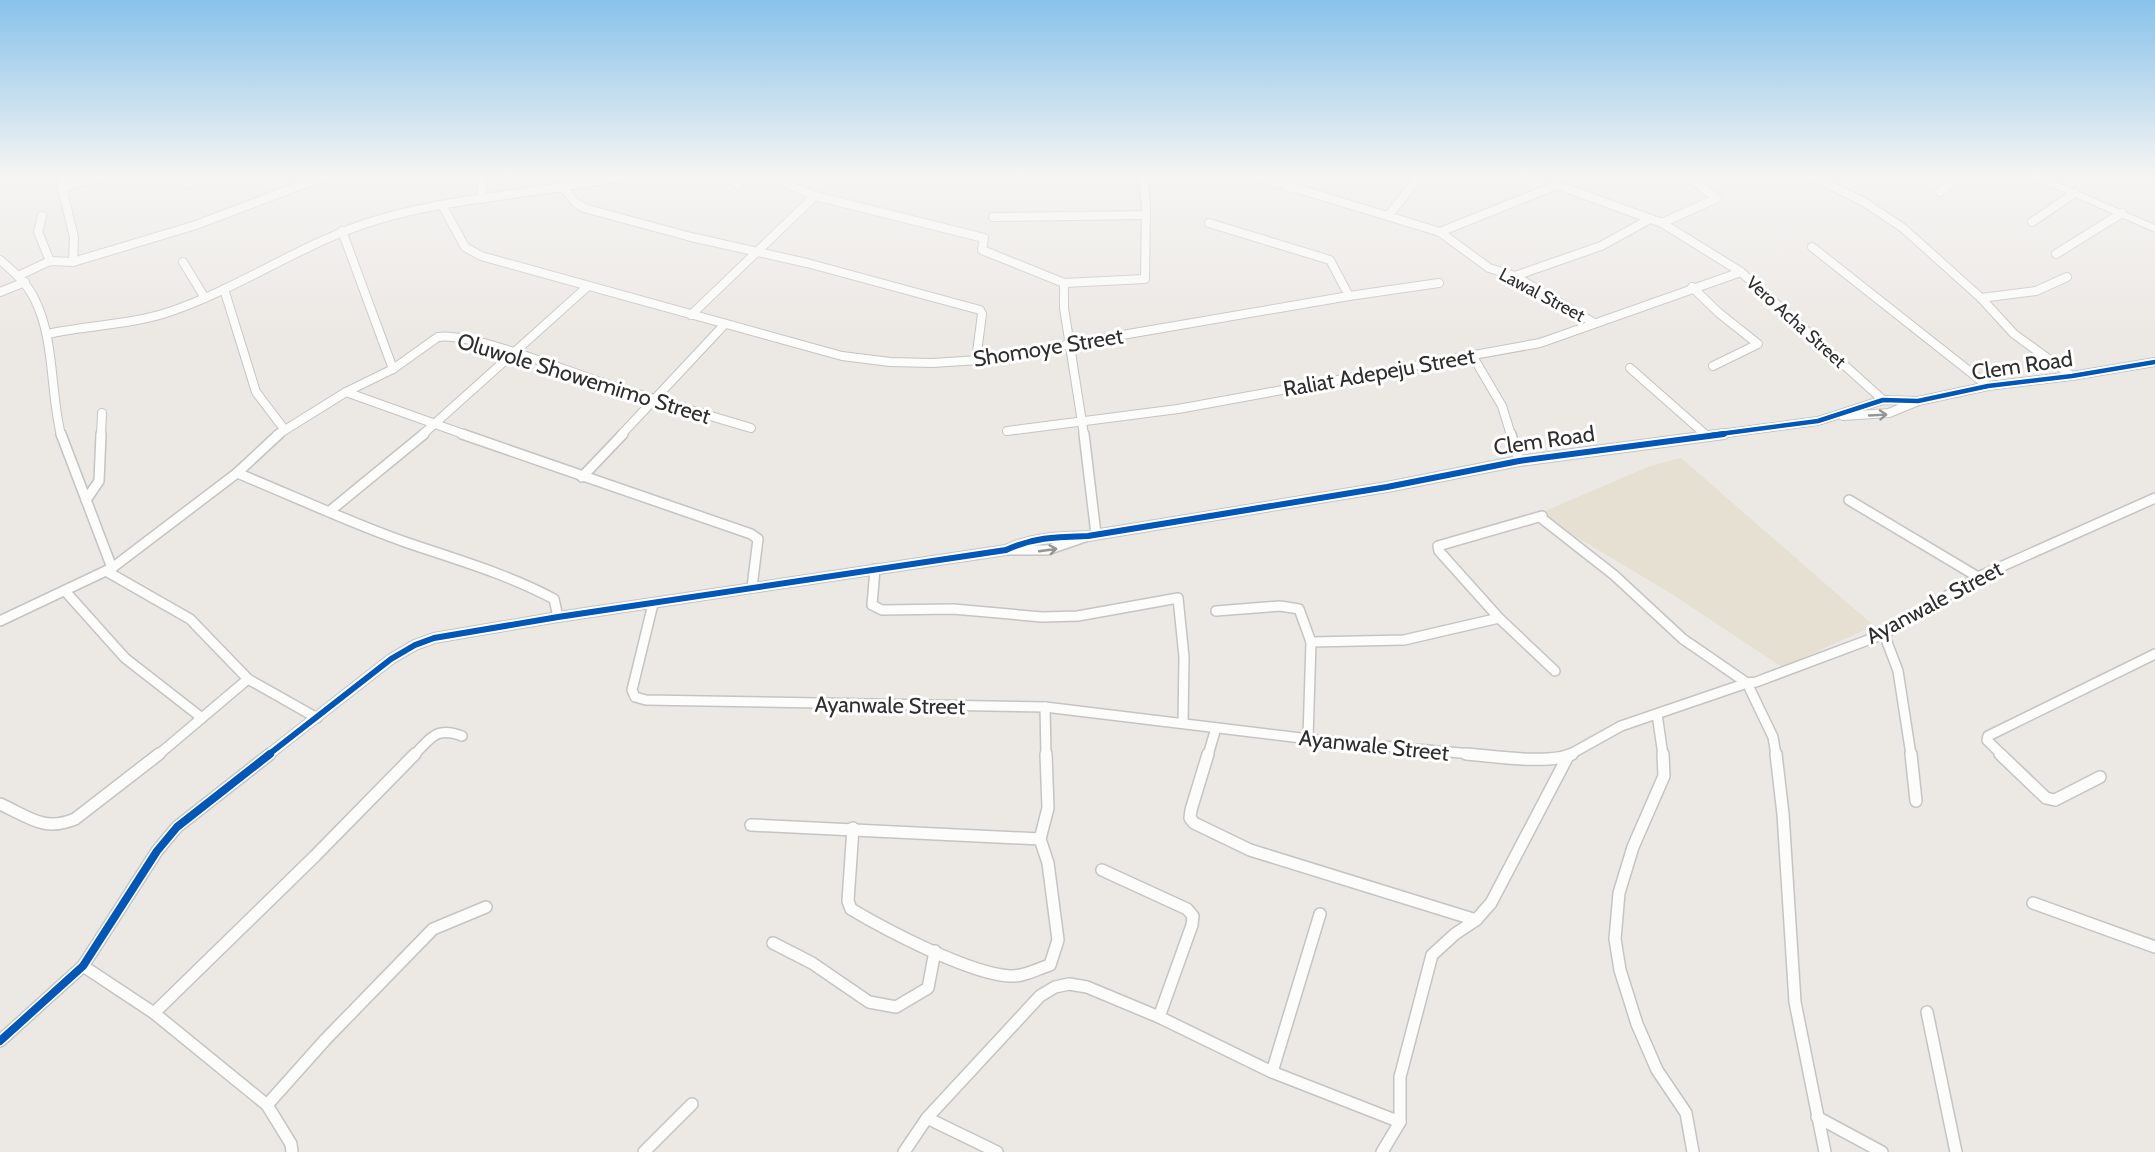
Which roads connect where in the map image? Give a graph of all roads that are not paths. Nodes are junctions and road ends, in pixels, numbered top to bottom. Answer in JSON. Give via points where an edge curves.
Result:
{"nodes":[{"id":1,"x":39,"y":230,"type":"edge"},
{"id":2,"x":72,"y":230,"type":"edge"},
{"id":3,"x":178,"y":230,"type":"edge"},
{"id":4,"x":346,"y":230,"type":"edge"},
{"id":5,"x":456,"y":230,"type":"edge"},
{"id":6,"x":664,"y":230,"type":"edge"},
{"id":7,"x":780,"y":230,"type":"edge"},
{"id":8,"x":953,"y":230,"type":"edge"},
{"id":9,"x":1146,"y":230,"type":"edge"},
{"id":10,"x":1231,"y":230,"type":"edge"},
{"id":11,"x":1436,"y":230,"type":"edge"},
{"id":12,"x":1443,"y":230,"type":"edge"},
{"id":13,"x":1630,"y":230,"type":"edge"},
{"id":14,"x":1673,"y":230,"type":"edge"},
{"id":15,"x":1905,"y":230,"type":"edge"},
{"id":16,"x":2095,"y":230,"type":"edge"},
{"id":17,"x":342,"y":231,"type":"junction"},
{"id":18,"x":1440,"y":231,"type":"junction"},
{"id":19,"x":1812,"y":247,"type":"dead end"},
{"id":20,"x":757,"y":252,"type":"junction"},
{"id":21,"x":2056,"y":254,"type":"dead end"},
{"id":22,"x":0,"y":260,"type":"edge"},
{"id":23,"x":50,"y":261,"type":"junction"},
{"id":24,"x":73,"y":262,"type":"junction"},
{"id":25,"x":183,"y":262,"type":"dead end"},
{"id":26,"x":1742,"y":272,"type":"junction"},
{"id":27,"x":1515,"y":276,"type":"junction"},
{"id":28,"x":2067,"y":277,"type":"dead end"},
{"id":29,"x":22,"y":279,"type":"junction"},
{"id":30,"x":1064,"y":283,"type":"junction"},
{"id":31,"x":1439,"y":283,"type":"dead end"},
{"id":32,"x":587,"y":287,"type":"junction"},
{"id":33,"x":1692,"y":287,"type":"junction"},
{"id":34,"x":224,"y":289,"type":"junction"},
{"id":35,"x":0,"y":292,"type":"edge"},
{"id":36,"x":1349,"y":296,"type":"junction"},
{"id":37,"x":205,"y":298,"type":"junction"},
{"id":38,"x":1981,"y":298,"type":"junction"},
{"id":39,"x":691,"y":315,"type":"junction"},
{"id":40,"x":1594,"y":323,"type":"junction"},
{"id":41,"x":724,"y":325,"type":"junction"},
{"id":42,"x":47,"y":334,"type":"junction"},
{"id":43,"x":1070,"y":344,"type":"junction"},
{"id":44,"x":514,"y":353,"type":"junction"},
{"id":45,"x":1472,"y":355,"type":"junction"},
{"id":46,"x":976,"y":360,"type":"junction"},
{"id":47,"x":2155,"y":362,"type":"edge"},
{"id":48,"x":1713,"y":366,"type":"dead end"},
{"id":49,"x":1630,"y":368,"type":"dead end"},
{"id":50,"x":393,"y":369,"type":"junction"},
{"id":51,"x":2072,"y":376,"type":"junction"},
{"id":52,"x":1988,"y":386,"type":"junction"},
{"id":53,"x":346,"y":392,"type":"junction"},
{"id":54,"x":655,"y":400,"type":"junction"},
{"id":55,"x":1883,"y":400,"type":"junction"},
{"id":56,"x":1918,"y":401,"type":"junction"},
{"id":57,"x":102,"y":413,"type":"dead end"},
{"id":58,"x":1834,"y":416,"type":"junction"},
{"id":59,"x":1083,"y":423,"type":"junction"},
{"id":60,"x":434,"y":425,"type":"junction"},
{"id":61,"x":751,"y":428,"type":"dead end"},
{"id":62,"x":284,"y":429,"type":"junction"},
{"id":63,"x":1007,"y":431,"type":"dead end"},
{"id":64,"x":1706,"y":435,"type":"junction"},
{"id":65,"x":1519,"y":461,"type":"junction"},
{"id":66,"x":237,"y":473,"type":"junction"},
{"id":67,"x":582,"y":477,"type":"junction"},
{"id":68,"x":2155,"y":498,"type":"edge"},
{"id":69,"x":86,"y":500,"type":"junction"},
{"id":70,"x":1849,"y":500,"type":"dead end"},
{"id":71,"x":330,"y":511,"type":"junction"},
{"id":72,"x":1092,"y":535,"type":"junction"},
{"id":73,"x":1006,"y":550,"type":"junction"},
{"id":74,"x":875,"y":569,"type":"junction"},
{"id":75,"x":109,"y":570,"type":"junction"},
{"id":76,"x":1978,"y":577,"type":"junction"},
{"id":77,"x":752,"y":587,"type":"junction"},
{"id":78,"x":65,"y":591,"type":"junction"},
{"id":79,"x":653,"y":604,"type":"junction"},
{"id":80,"x":1216,"y":611,"type":"dead end"},
{"id":81,"x":558,"y":617,"type":"junction"},
{"id":82,"x":1499,"y":618,"type":"junction"},
{"id":83,"x":0,"y":621,"type":"edge"},
{"id":84,"x":1884,"y":634,"type":"junction"},
{"id":85,"x":1311,"y":642,"type":"junction"},
{"id":86,"x":2154,"y":656,"type":"edge"},
{"id":87,"x":1556,"y":671,"type":"dead end"},
{"id":88,"x":248,"y":679,"type":"junction"},
{"id":89,"x":1747,"y":683,"type":"junction"},
{"id":90,"x":1045,"y":707,"type":"junction"},
{"id":91,"x":1657,"y":714,"type":"junction"},
{"id":92,"x":202,"y":718,"type":"junction"},
{"id":93,"x":317,"y":718,"type":"junction"},
{"id":94,"x":1183,"y":723,"type":"junction"},
{"id":95,"x":1216,"y":728,"type":"junction"},
{"id":96,"x":462,"y":736,"type":"dead end"},
{"id":97,"x":1308,"y":738,"type":"junction"},
{"id":98,"x":1568,"y":756,"type":"junction"},
{"id":99,"x":2100,"y":777,"type":"dead end"},
{"id":100,"x":1916,"y":801,"type":"dead end"},
{"id":101,"x":0,"y":804,"type":"edge"},
{"id":102,"x":751,"y":825,"type":"dead end"},
{"id":103,"x":853,"y":828,"type":"junction"},
{"id":104,"x":1040,"y":839,"type":"junction"},
{"id":105,"x":1102,"y":870,"type":"dead end"},
{"id":106,"x":2033,"y":903,"type":"dead end"},
{"id":107,"x":486,"y":907,"type":"dead end"},
{"id":108,"x":1320,"y":914,"type":"dead end"},
{"id":109,"x":1476,"y":920,"type":"junction"},
{"id":110,"x":773,"y":943,"type":"dead end"},
{"id":111,"x":2155,"y":947,"type":"edge"},
{"id":112,"x":935,"y":951,"type":"junction"},
{"id":113,"x":83,"y":966,"type":"junction"},
{"id":114,"x":1927,"y":1012,"type":"dead end"},
{"id":115,"x":154,"y":1013,"type":"junction"},
{"id":116,"x":1159,"y":1017,"type":"junction"},
{"id":117,"x":0,"y":1041,"type":"edge"},
{"id":118,"x":1272,"y":1072,"type":"junction"},
{"id":119,"x":692,"y":1104,"type":"dead end"},
{"id":120,"x":267,"y":1105,"type":"junction"},
{"id":121,"x":927,"y":1118,"type":"junction"},
{"id":122,"x":1817,"y":1118,"type":"junction"},
{"id":123,"x":1400,"y":1122,"type":"junction"},
{"id":124,"x":292,"y":1152,"type":"edge"},
{"id":125,"x":644,"y":1152,"type":"edge"},
{"id":126,"x":904,"y":1152,"type":"edge"},
{"id":127,"x":997,"y":1152,"type":"edge"},
{"id":128,"x":1382,"y":1152,"type":"edge"},
{"id":129,"x":1693,"y":1152,"type":"edge"},
{"id":130,"x":1825,"y":1152,"type":"edge"},
{"id":131,"x":1882,"y":1152,"type":"edge"},
{"id":132,"x":1956,"y":1152,"type":"edge"}],
"edges":[{"from":1,"to":23,"type":"street"},
{"from":2,"to":24,"type":"street"},
{"from":3,"to":24,"type":"street"},
{"from":4,"to":17,"type":"street"},
{"from":5,"to":32,"type":"street","name":"Shomoye Street","via":[[471,252]]},
{"from":6,"to":20,"type":"street"},
{"from":7,"to":20,"type":"street"},
{"from":8,"to":30,"type":"street","via":[[984,238],[982,250]]},
{"from":9,"to":30,"type":"street","via":[[1145,279]]},
{"from":10,"to":36,"type":"street","via":[[1330,260]]},
{"from":11,"to":18,"type":"street","name":"Lawal Street"},
{"from":12,"to":18,"type":"street"},
{"from":13,"to":27,"type":"street","via":[[1601,246]]},
{"from":14,"to":26,"type":"street","name":"Vero Acha Street"},
{"from":15,"to":38,"type":"street"},
{"from":16,"to":21,"type":"street"},
{"from":17,"to":34,"type":"street"},
{"from":17,"to":50,"type":"street"},
{"from":18,"to":27,"type":"street","name":"Lawal Street","via":[[1490,268]]},
{"from":19,"to":52,"type":"street"},
{"from":20,"to":39,"type":"street"},
{"from":20,"to":46,"type":"street","via":[[980,310]]},
{"from":22,"to":29,"type":"street"},
{"from":23,"to":24,"type":"street"},
{"from":23,"to":29,"type":"street"},
{"from":25,"to":37,"type":"street"},
{"from":26,"to":33,"type":"street","name":"Raliat Adepeju Street"},
{"from":26,"to":55,"type":"street","name":"Vero Acha Street"},
{"from":27,"to":40,"type":"street","name":"Lawal Street"},
{"from":28,"to":38,"type":"street","via":[[2036,291]]},
{"from":29,"to":35,"type":"street"},
{"from":29,"to":42,"type":"street","via":[[32,289]]},
{"from":30,"to":43,"type":"street"},
{"from":31,"to":36,"type":"street","name":"Shomoye Street"},
{"from":32,"to":39,"type":"street","name":"Shomoye Street"},
{"from":32,"to":44,"type":"street"},
{"from":33,"to":40,"type":"street","name":"Raliat Adepeju Street"},
{"from":33,"to":48,"type":"street","via":[[1758,344]]},
{"from":34,"to":37,"type":"street"},
{"from":34,"to":62,"type":"street","via":[[256,392]]},
{"from":36,"to":43,"type":"street","name":"Shomoye Street"},
{"from":37,"to":42,"type":"street","via":[[155,317]]},
{"from":38,"to":51,"type":"street","via":[[2014,334]]},
{"from":39,"to":41,"type":"street","name":"Shomoye Street"},
{"from":40,"to":45,"type":"street","name":"Raliat Adepeju Street","via":[[1540,343]]},
{"from":41,"to":46,"type":"street","name":"Shomoye Street","via":[[862,359],[911,363]]},
{"from":41,"to":54,"type":"street"},
{"from":42,"to":69,"type":"street","via":[[61,433]]},
{"from":43,"to":46,"type":"street","name":"Shomoye Street","via":[[1012,358]]},
{"from":43,"to":59,"type":"street"},
{"from":44,"to":50,"type":"street","name":"Oluwole Showemimo Street","via":[[444,336]]},
{"from":44,"to":54,"type":"street","name":"Oluwole Showemimo Street"},
{"from":44,"to":60,"type":"street"},
{"from":45,"to":59,"type":"street","name":"Raliat Adepeju Street"},
{"from":45,"to":65,"type":"street","via":[[1502,406]]},
{"from":47,"to":51,"type":"street","name":"Clem Road"},
{"from":49,"to":64,"type":"street"},
{"from":50,"to":53,"type":"street","name":"Oluwole Showemimo Street"},
{"from":51,"to":52,"type":"street","name":"Clem Road"},
{"from":52,"to":56,"type":"street","name":"Clem Road"},
{"from":53,"to":60,"type":"street"},
{"from":53,"to":62,"type":"street","name":"Oluwole Showemimo Street"},
{"from":54,"to":61,"type":"street","name":"Oluwole Showemimo Street"},
{"from":54,"to":67,"type":"street"},
{"from":55,"to":56,"type":"street","name":"Clem Road"},
{"from":55,"to":58,"type":"street","name":"Clem Road"},
{"from":58,"to":56,"type":"street","one_way":true,"via":[[1887,415]]},
{"from":57,"to":69,"type":"street","via":[[99,481]]},
{"from":58,"to":64,"type":"street","name":"Clem Road"},
{"from":59,"to":63,"type":"street","name":"Raliat Adepeju Street"},
{"from":59,"to":72,"type":"street"},
{"from":60,"to":67,"type":"street"},
{"from":60,"to":71,"type":"street"},
{"from":62,"to":66,"type":"street","name":"Oluwole Showemimo Street"},
{"from":64,"to":65,"type":"street","name":"Clem Road"},
{"from":65,"to":72,"type":"street","name":"Clem Road","via":[[1387,487]]},
{"from":66,"to":71,"type":"street"},
{"from":66,"to":75,"type":"street","name":"Oluwole Showemimo Street"},
{"from":67,"to":77,"type":"street","via":[[755,536],[758,539]]},
{"from":68,"to":76,"type":"street","name":"Ayanwale Street"},
{"from":69,"to":75,"type":"street"},
{"from":70,"to":76,"type":"street"},
{"from":71,"to":81,"type":"street","via":[[532,587],[554,599]]},
{"from":72,"to":73,"type":"street","name":"Clem Road","via":[[1042,537]]},
{"from":73,"to":72,"type":"street","one_way":true,"via":[[1051,550]]},
{"from":73,"to":74,"type":"street","name":"Clem Road"},
{"from":74,"to":77,"type":"street","name":"Clem Road"},
{"from":74,"to":94,"type":"street","via":[[873,605],[882,610],[953,609],[1042,617],[1078,616],[1178,598],[1184,657]]},
{"from":75,"to":78,"type":"street","name":"Oluwole Showemimo Street"},
{"from":75,"to":88,"type":"street","via":[[190,620]]},
{"from":76,"to":84,"type":"street","name":"Ayanwale Street"},
{"from":77,"to":79,"type":"street","name":"Clem Road"},
{"from":78,"to":83,"type":"street","name":"Oluwole Showemimo Street"},
{"from":78,"to":92,"type":"street","via":[[125,658]]},
{"from":79,"to":81,"type":"street","name":"Clem Road"},
{"from":79,"to":90,"type":"street","name":"Ayanwale Street","via":[[632,690],[635,697],[646,700]]},
{"from":80,"to":85,"type":"street","via":[[1281,606],[1299,609]]},
{"from":81,"to":93,"type":"street","name":"Clem Road","via":[[449,635],[415,645],[391,659]]},
{"from":82,"to":85,"type":"street","via":[[1404,640]]},
{"from":82,"to":87,"type":"street"},
{"from":82,"to":89,"type":"street","via":[[1438,546],[1542,516],[1683,639]]},
{"from":84,"to":89,"type":"street","name":"Ayanwale Street"},
{"from":84,"to":100,"type":"street","via":[[1899,685]]},
{"from":85,"to":97,"type":"street"},
{"from":86,"to":99,"type":"street","via":[[1986,740],[2046,798],[2055,800]]},
{"from":88,"to":92,"type":"street"},
{"from":88,"to":93,"type":"street"},
{"from":89,"to":91,"type":"street","name":"Ayanwale Street"},
{"from":89,"to":122,"type":"street","via":[[1776,751],[1795,1002]]},
{"from":90,"to":94,"type":"street","name":"Ayanwale Street"},
{"from":90,"to":104,"type":"street","via":[[1048,808]]},
{"from":91,"to":98,"type":"street","name":"Ayanwale Street","via":[[1612,730]]},
{"from":91,"to":129,"type":"street","via":[[1664,777],[1644,819],[1617,900],[1615,938],[1639,1029],[1657,1070],[1689,1119]]},
{"from":92,"to":101,"type":"street","via":[[75,819],[46,825]]},
{"from":93,"to":113,"type":"street","name":"Clem Road","via":[[166,838]]},
{"from":94,"to":95,"type":"street","name":"Ayanwale Street"},
{"from":95,"to":97,"type":"street","name":"Ayanwale Street"},
{"from":95,"to":109,"type":"street","via":[[1191,810],[1194,823],[1260,853]]},
{"from":96,"to":115,"type":"street","via":[[438,731]]},
{"from":97,"to":98,"type":"street","name":"Ayanwale Street","via":[[1511,758]]},
{"from":98,"to":109,"type":"street","via":[[1491,903]]},
{"from":102,"to":103,"type":"street"},
{"from":103,"to":104,"type":"street"},
{"from":103,"to":112,"type":"street","via":[[848,901],[851,909]]},
{"from":104,"to":112,"type":"street","via":[[1048,863],[1058,940],[1050,965],[1010,976],[993,974]]},
{"from":105,"to":116,"type":"street","via":[[1187,909],[1193,916]]},
{"from":106,"to":111,"type":"street"},
{"from":107,"to":120,"type":"street","via":[[433,930]]},
{"from":108,"to":118,"type":"street"},
{"from":109,"to":123,"type":"street","via":[[1432,955],[1400,1077]]},
{"from":110,"to":112,"type":"street","via":[[812,963],[869,1002],[896,1007],[928,988]]},
{"from":113,"to":115,"type":"street"},
{"from":113,"to":117,"type":"street","name":"Clem Road"},
{"from":114,"to":132,"type":"street"},
{"from":115,"to":120,"type":"street"},
{"from":116,"to":118,"type":"street"},
{"from":116,"to":121,"type":"street","via":[[1087,987],[1055,987],[1040,996]]},
{"from":118,"to":123,"type":"street"},
{"from":119,"to":125,"type":"street"},
{"from":120,"to":124,"type":"street"},
{"from":121,"to":126,"type":"street"},
{"from":121,"to":127,"type":"street"},
{"from":122,"to":130,"type":"street"},
{"from":122,"to":131,"type":"street"},
{"from":123,"to":128,"type":"street"}]}
